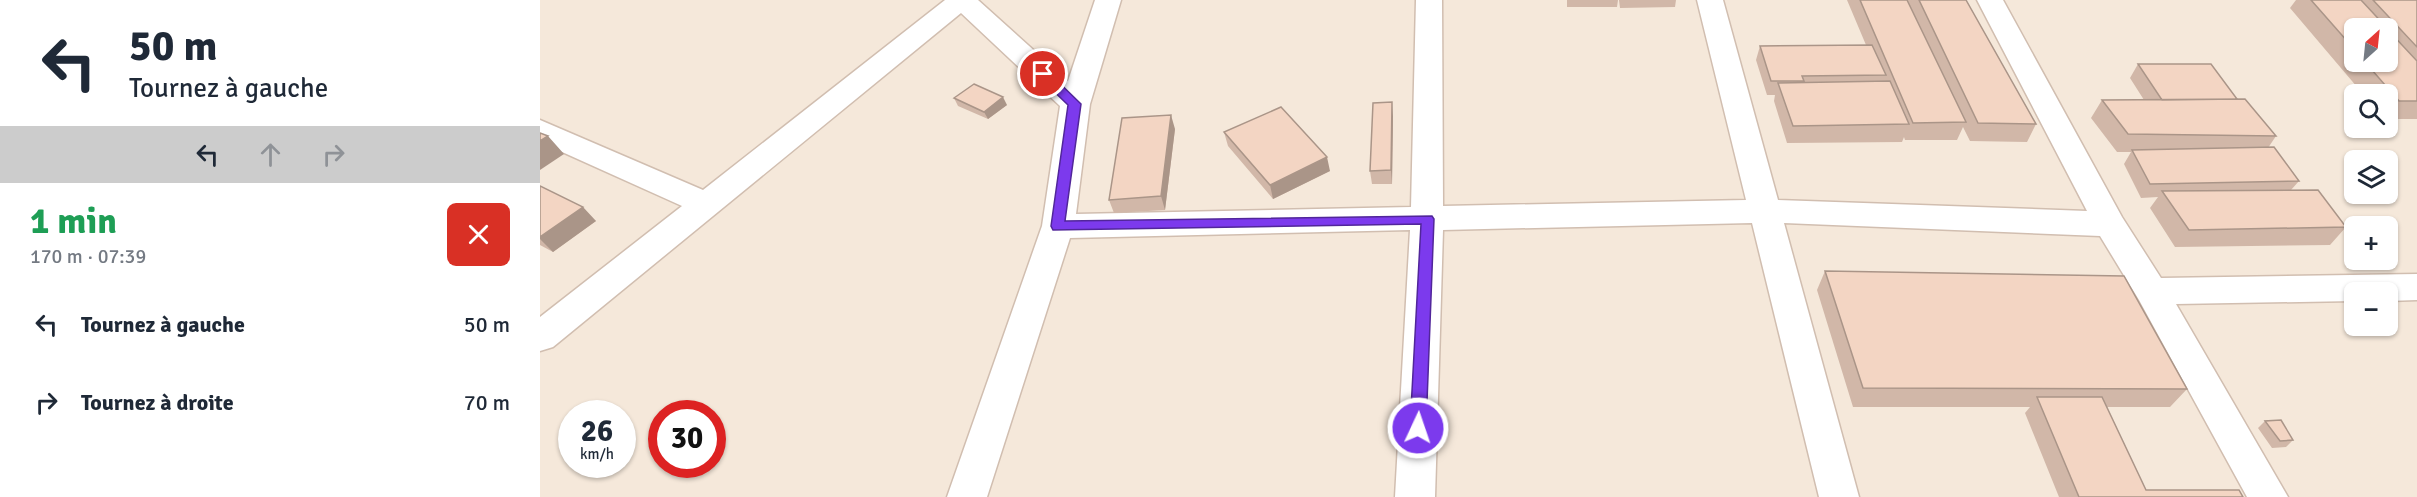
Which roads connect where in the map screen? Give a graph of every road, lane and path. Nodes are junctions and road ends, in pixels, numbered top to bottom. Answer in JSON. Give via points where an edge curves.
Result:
{"nodes":[{"id":1,"x":962,"y":0,"type":"edge"},
{"id":2,"x":1108,"y":0,"type":"edge"},
{"id":3,"x":1429,"y":0,"type":"edge"},
{"id":4,"x":1710,"y":0,"type":"edge"},
{"id":5,"x":1990,"y":0,"type":"edge"},
{"id":6,"x":1075,"y":104,"type":"junction"},
{"id":7,"x":540,"y":130,"type":"edge"},
{"id":8,"x":706,"y":204,"type":"junction"},
{"id":9,"x":1763,"y":211,"type":"junction"},
{"id":10,"x":1428,"y":219,"type":"junction"},
{"id":11,"x":2110,"y":224,"type":"junction"},
{"id":12,"x":1058,"y":226,"type":"junction"},
{"id":13,"x":2417,"y":287,"type":"edge"},
{"id":14,"x":2151,"y":291,"type":"junction"},
{"id":15,"x":540,"y":337,"type":"edge"},
{"id":16,"x":967,"y":497,"type":"edge"},
{"id":17,"x":1415,"y":497,"type":"edge"},
{"id":18,"x":1839,"y":497,"type":"edge"},
{"id":19,"x":2268,"y":497,"type":"edge"}],
"edges":[{"from":1,"to":6,"type":"street"},
{"from":1,"to":8,"type":"street"},
{"from":2,"to":6,"type":"street"},
{"from":3,"to":10,"type":"street"},
{"from":4,"to":9,"type":"street"},
{"from":5,"to":11,"type":"street"},
{"from":6,"to":12,"type":"street"},
{"from":7,"to":8,"type":"street"},
{"from":8,"to":15,"type":"street"},
{"from":9,"to":10,"type":"street"},
{"from":9,"to":11,"type":"street"},
{"from":9,"to":18,"type":"street"},
{"from":10,"to":12,"type":"street"},
{"from":10,"to":17,"type":"street"},
{"from":11,"to":14,"type":"street"},
{"from":12,"to":16,"type":"street"},
{"from":13,"to":14,"type":"street"},
{"from":14,"to":19,"type":"street"}]}
